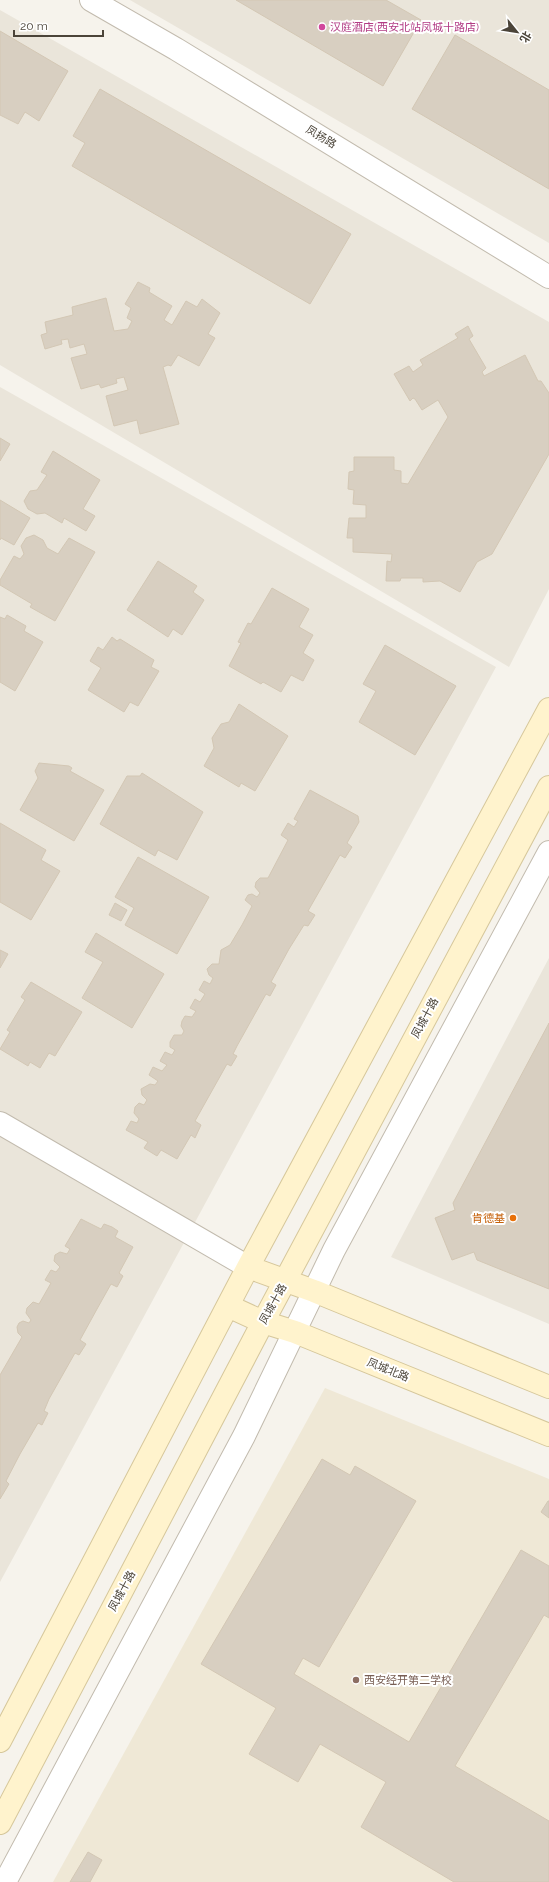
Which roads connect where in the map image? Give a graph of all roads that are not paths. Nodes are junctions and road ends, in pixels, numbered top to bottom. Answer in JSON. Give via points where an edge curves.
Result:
{"nodes":[{"id":1,"x":91,"y":0,"type":"edge"},
{"id":2,"x":549,"y":277,"type":"edge"},
{"id":3,"x":549,"y":709,"type":"edge"},
{"id":4,"x":549,"y":787,"type":"edge"},
{"id":5,"x":549,"y":852,"type":"edge"},
{"id":6,"x":0,"y":1123,"type":"edge"},
{"id":7,"x":248,"y":1267,"type":"junction"},
{"id":8,"x":285,"y":1281,"type":"junction"},
{"id":9,"x":314,"y":1291,"type":"junction"},
{"id":10,"x":228,"y":1306,"type":"junction"},
{"id":11,"x":263,"y":1322,"type":"junction"},
{"id":12,"x":295,"y":1332,"type":"junction"},
{"id":13,"x":549,"y":1387,"type":"edge"},
{"id":14,"x":549,"y":1435,"type":"edge"},
{"id":15,"x":0,"y":1741,"type":"edge"},
{"id":16,"x":0,"y":1823,"type":"edge"},
{"id":17,"x":5,"y":1882,"type":"edge"}],
"edges":[{"from":1,"to":2,"type":"street","name":"凤扬路","via":[[176,49]]},
{"from":3,"to":7,"type":"main road"},
{"from":4,"to":8,"type":"main road","name":"凤城十路"},
{"from":5,"to":9,"type":"street"},
{"from":6,"to":7,"type":"street"},
{"from":7,"to":8,"type":"main road"},
{"from":7,"to":10,"type":"main road"},
{"from":8,"to":9,"type":"main road"},
{"from":8,"to":11,"type":"main road","name":"凤城十路"},
{"from":9,"to":12,"type":"street"},
{"from":9,"to":13,"type":"main road"},
{"from":10,"to":11,"type":"main road","name":"凤城北路"},
{"from":10,"to":15,"type":"main road"},
{"from":11,"to":12,"type":"main road","name":"凤城北路"},
{"from":11,"to":16,"type":"main road","name":"凤城十路"},
{"from":12,"to":14,"type":"main road","name":"凤城北路"},
{"from":12,"to":17,"type":"street","via":[[244,1436]]}]}
